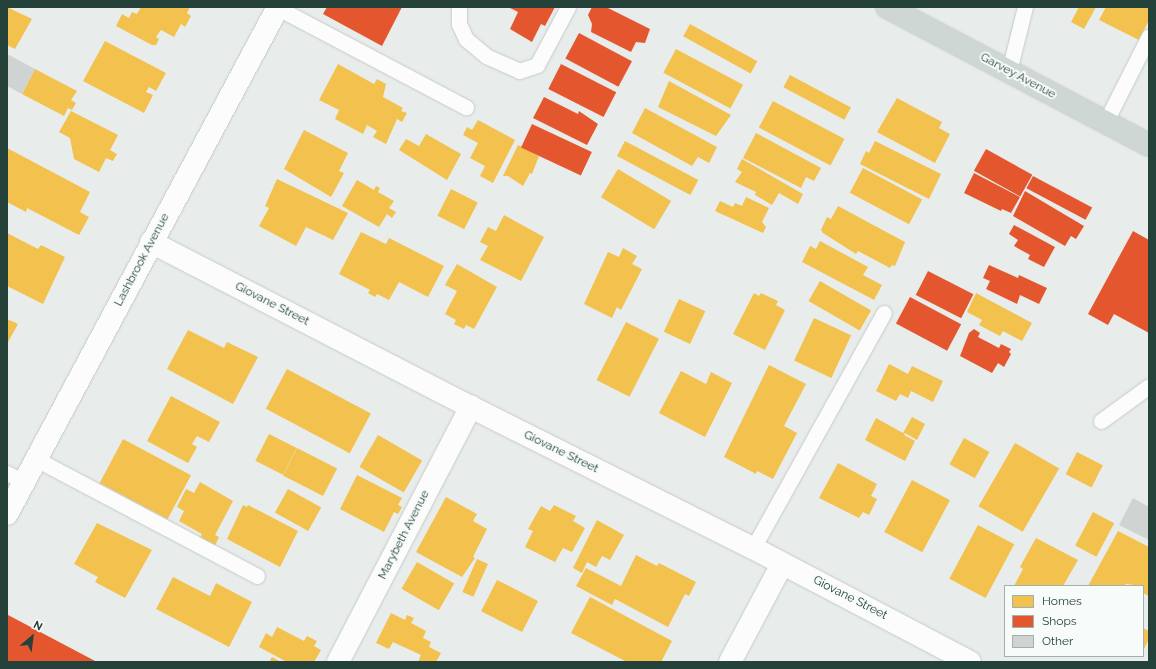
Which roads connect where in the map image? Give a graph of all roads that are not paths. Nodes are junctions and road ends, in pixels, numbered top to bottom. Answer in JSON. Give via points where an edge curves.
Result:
{"nodes":[{"id":1,"x":277,"y":7,"type":"edge"},
{"id":2,"x":459,"y":7,"type":"edge"},
{"id":3,"x":568,"y":7,"type":"edge"},
{"id":4,"x":887,"y":7,"type":"edge"},
{"id":5,"x":1025,"y":7,"type":"edge"},
{"id":6,"x":1149,"y":36,"type":"edge"},
{"id":7,"x":1009,"y":71,"type":"junction"},
{"id":8,"x":466,"y":107,"type":"dead end"},
{"id":9,"x":1105,"y":123,"type":"junction"},
{"id":10,"x":1149,"y":145,"type":"edge"},
{"id":11,"x":151,"y":242,"type":"junction"},
{"id":12,"x":884,"y":313,"type":"dead end"},
{"id":13,"x":1149,"y":386,"type":"edge"},
{"id":14,"x":470,"y":407,"type":"junction"},
{"id":15,"x":1101,"y":421,"type":"dead end"},
{"id":16,"x":36,"y":459,"type":"junction"},
{"id":17,"x":16,"y":477,"type":"edge"},
{"id":18,"x":7,"y":514,"type":"edge"},
{"id":19,"x":753,"y":548,"type":"junction"},
{"id":20,"x":782,"y":564,"type":"junction"},
{"id":21,"x":257,"y":576,"type":"dead end"},
{"id":22,"x":338,"y":662,"type":"edge"},
{"id":23,"x":730,"y":662,"type":"edge"},
{"id":24,"x":970,"y":662,"type":"edge"}],
"edges":[{"from":1,"to":8,"type":"lane"},
{"from":1,"to":11,"type":"street","name":"Lashbrook Avenue"},
{"from":2,"to":3,"type":"lane","via":[[459,24],[466,39],[486,56],[520,71],[537,64]]},
{"from":4,"to":7,"type":"main road","name":"Garvey Avenue"},
{"from":5,"to":7,"type":"lane"},
{"from":6,"to":9,"type":"lane"},
{"from":7,"to":9,"type":"main road","name":"Garvey Avenue"},
{"from":9,"to":10,"type":"main road","name":"Garvey Avenue"},
{"from":11,"to":14,"type":"street","name":"Giovane Street"},
{"from":11,"to":16,"type":"street","name":"Lashbrook Avenue"},
{"from":12,"to":19,"type":"lane"},
{"from":13,"to":15,"type":"lane"},
{"from":14,"to":19,"type":"street","name":"Giovane Street"},
{"from":14,"to":22,"type":"street","name":"Marybeth Avenue"},
{"from":16,"to":17,"type":"street","name":"Lashbrook Avenue"},
{"from":16,"to":21,"type":"lane"},
{"from":17,"to":18,"type":"street","name":"Lashbrook Avenue"},
{"from":19,"to":20,"type":"street","name":"Giovane Street"},
{"from":20,"to":23,"type":"street"},
{"from":20,"to":24,"type":"street","name":"Giovane Street"}]}
